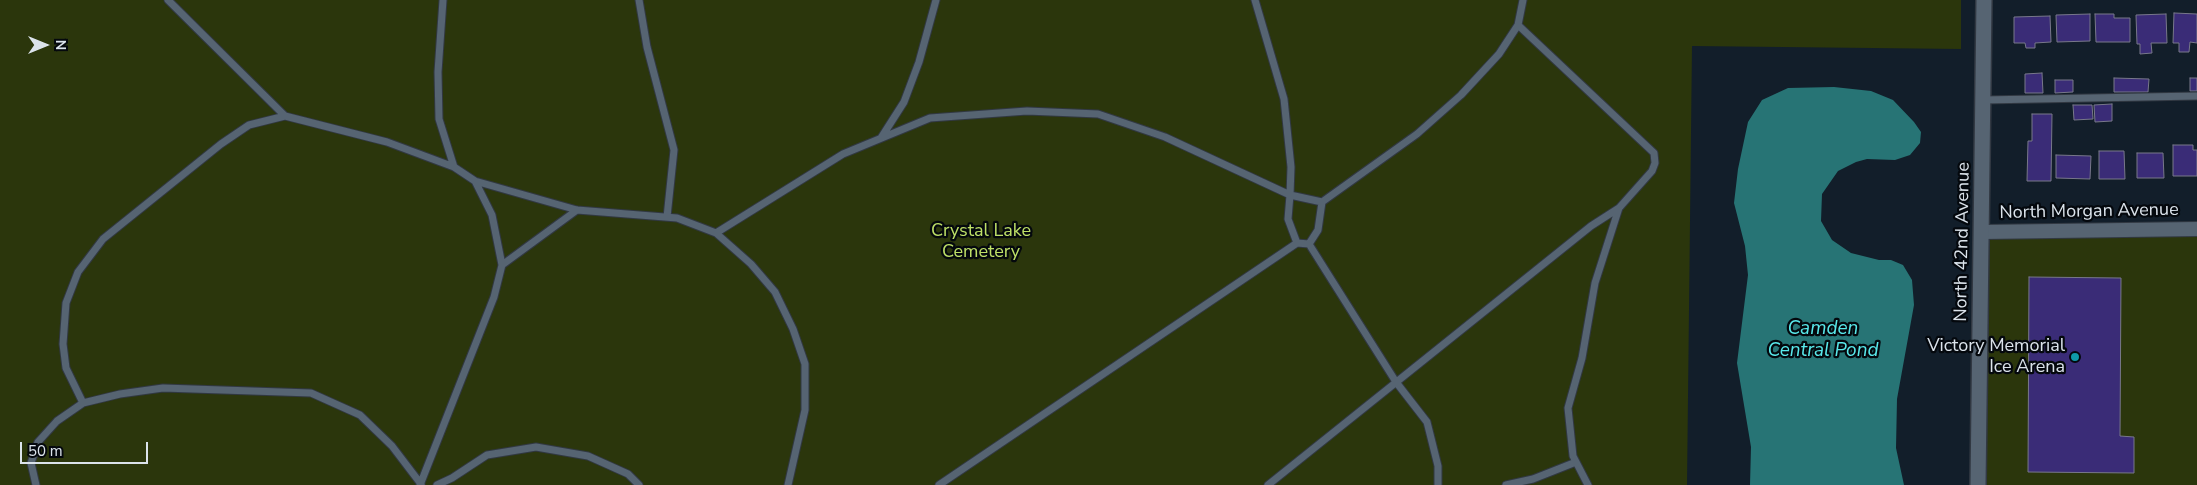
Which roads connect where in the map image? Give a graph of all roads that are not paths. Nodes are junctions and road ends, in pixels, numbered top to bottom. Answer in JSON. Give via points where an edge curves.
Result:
{"nodes":[{"id":1,"x":168,"y":0,"type":"edge"},
{"id":2,"x":444,"y":0,"type":"edge"},
{"id":3,"x":639,"y":0,"type":"edge"},
{"id":4,"x":936,"y":0,"type":"edge"},
{"id":5,"x":1255,"y":0,"type":"edge"},
{"id":6,"x":1523,"y":0,"type":"edge"},
{"id":7,"x":1984,"y":0,"type":"edge"},
{"id":8,"x":1518,"y":25,"type":"junction"},
{"id":9,"x":2197,"y":96,"type":"edge"},
{"id":10,"x":1983,"y":100,"type":"junction"},
{"id":11,"x":285,"y":116,"type":"junction"},
{"id":12,"x":881,"y":139,"type":"junction"},
{"id":13,"x":454,"y":167,"type":"junction"},
{"id":14,"x":475,"y":181,"type":"junction"},
{"id":15,"x":1290,"y":195,"type":"junction"},
{"id":16,"x":1322,"y":202,"type":"junction"},
{"id":17,"x":1619,"y":208,"type":"junction"},
{"id":18,"x":577,"y":210,"type":"junction"},
{"id":19,"x":667,"y":217,"type":"junction"},
{"id":20,"x":2197,"y":229,"type":"edge"},
{"id":21,"x":1982,"y":232,"type":"junction"},
{"id":22,"x":716,"y":233,"type":"junction"},
{"id":23,"x":1297,"y":243,"type":"junction"},
{"id":24,"x":1309,"y":244,"type":"junction"},
{"id":25,"x":502,"y":265,"type":"junction"},
{"id":26,"x":1396,"y":382,"type":"junction"},
{"id":27,"x":82,"y":403,"type":"junction"},
{"id":28,"x":1576,"y":462,"type":"junction"},
{"id":29,"x":36,"y":485,"type":"edge"},
{"id":30,"x":420,"y":485,"type":"edge"},
{"id":31,"x":437,"y":485,"type":"edge"},
{"id":32,"x":639,"y":485,"type":"edge"},
{"id":33,"x":788,"y":485,"type":"edge"},
{"id":34,"x":939,"y":485,"type":"edge"},
{"id":35,"x":1268,"y":485,"type":"edge"},
{"id":36,"x":1438,"y":485,"type":"edge"},
{"id":37,"x":1506,"y":485,"type":"edge"},
{"id":38,"x":1588,"y":485,"type":"edge"},
{"id":39,"x":1978,"y":485,"type":"edge"}],
"edges":[{"from":1,"to":11,"type":"lane"},
{"from":2,"to":13,"type":"lane","via":[[438,72],[439,119]]},
{"from":3,"to":19,"type":"lane","via":[[647,48],[674,150]]},
{"from":4,"to":12,"type":"lane","via":[[904,102]]},
{"from":5,"to":15,"type":"lane","via":[[1284,99],[1291,167]]},
{"from":6,"to":8,"type":"lane"},
{"from":7,"to":10,"type":"street","name":"North 42nd Avenue"},
{"from":8,"to":16,"type":"lane","via":[[1499,54],[1461,95],[1417,134]]},
{"from":8,"to":17,"type":"lane","via":[[1654,153],[1652,171]]},
{"from":9,"to":10,"type":"lane"},
{"from":10,"to":21,"type":"street","name":"North 42nd Avenue"},
{"from":11,"to":13,"type":"lane","via":[[386,142]]},
{"from":11,"to":27,"type":"lane","via":[[249,125],[221,144],[103,239],[78,272],[66,303],[63,344],[66,368]]},
{"from":12,"to":15,"type":"lane","via":[[930,118],[1027,111],[1098,114],[1165,137]]},
{"from":12,"to":22,"type":"lane","via":[[843,154]]},
{"from":13,"to":14,"type":"lane"},
{"from":14,"to":18,"type":"lane"},
{"from":14,"to":25,"type":"lane","via":[[492,215]]},
{"from":15,"to":16,"type":"lane"},
{"from":15,"to":23,"type":"lane","via":[[1288,219]]},
{"from":16,"to":24,"type":"lane","via":[[1318,230]]},
{"from":17,"to":26,"type":"lane","via":[[1591,226]]},
{"from":17,"to":28,"type":"lane","via":[[1595,283],[1582,358],[1568,408]]},
{"from":18,"to":19,"type":"lane"},
{"from":18,"to":25,"type":"lane"},
{"from":19,"to":22,"type":"lane"},
{"from":20,"to":21,"type":"street","name":"North Morgan Avenue"},
{"from":21,"to":39,"type":"street","name":"North 42nd Avenue"},
{"from":22,"to":33,"type":"lane","via":[[751,264],[775,292],[794,329],[805,364],[805,410]]},
{"from":23,"to":24,"type":"lane"},
{"from":23,"to":34,"type":"lane"},
{"from":24,"to":26,"type":"lane"},
{"from":25,"to":30,"type":"lane","via":[[494,296]]},
{"from":26,"to":35,"type":"lane"},
{"from":26,"to":36,"type":"lane","via":[[1427,422],[1438,466]]},
{"from":27,"to":29,"type":"lane","via":[[57,421],[38,442],[31,463]]},
{"from":27,"to":30,"type":"lane","via":[[163,388],[310,392],[360,415],[392,446]]},
{"from":28,"to":37,"type":"lane","via":[[1533,479]]},
{"from":28,"to":38,"type":"lane"},
{"from":31,"to":32,"type":"lane","via":[[487,455],[536,447],[588,456],[628,474]]}]}
